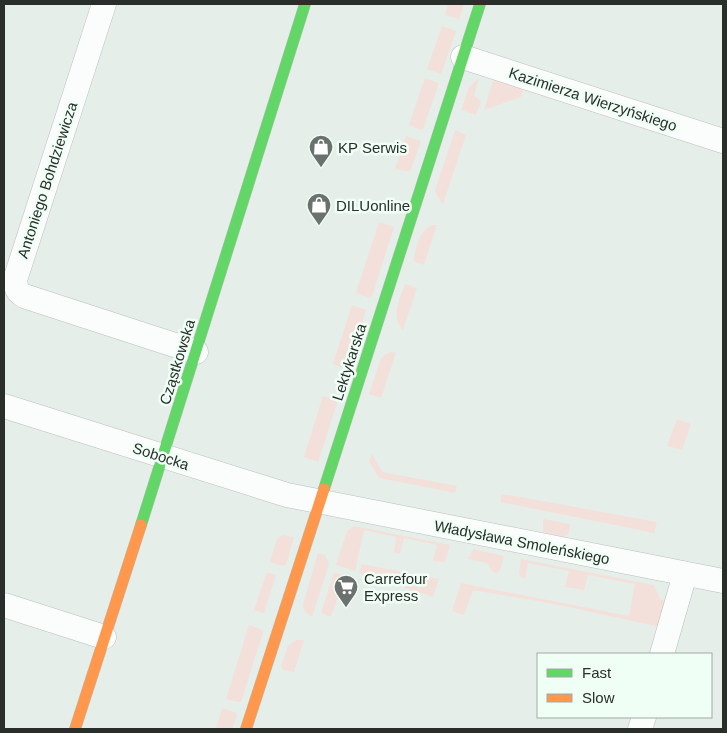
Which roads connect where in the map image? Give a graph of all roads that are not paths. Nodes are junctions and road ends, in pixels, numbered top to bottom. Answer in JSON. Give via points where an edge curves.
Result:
{"nodes":[{"id":1,"x":104,"y":4,"type":"edge"},
{"id":2,"x":306,"y":4,"type":"edge"},
{"id":3,"x":480,"y":4,"type":"edge"},
{"id":4,"x":463,"y":57,"type":"junction"},
{"id":5,"x":723,"y":141,"type":"edge"},
{"id":6,"x":196,"y":352,"type":"junction"},
{"id":7,"x":4,"y":406,"type":"edge"},
{"id":8,"x":163,"y":457,"type":"junction"},
{"id":9,"x":320,"y":502,"type":"junction"},
{"id":10,"x":685,"y":574,"type":"junction"},
{"id":11,"x":723,"y":582,"type":"edge"},
{"id":12,"x":4,"y":605,"type":"edge"},
{"id":13,"x":104,"y":637,"type":"junction"},
{"id":14,"x":662,"y":653,"type":"edge"},
{"id":15,"x":75,"y":729,"type":"edge"},
{"id":16,"x":246,"y":729,"type":"edge"}],
"edges":[{"from":1,"to":6,"type":"street","name":"Antoniego Bohdziewicza","via":[[15,280],[16,287],[24,296]]},
{"from":2,"to":6,"type":"street","name":"Cząstkowska"},
{"from":3,"to":4,"type":"street","name":"Lektykarska"},
{"from":4,"to":5,"type":"street","name":"Kazimierza Wierzyńskiego"},
{"from":4,"to":9,"type":"street","name":"Lektykarska"},
{"from":6,"to":8,"type":"street","name":"Cząstkowska"},
{"from":7,"to":8,"type":"street","name":"Sobocka"},
{"from":8,"to":9,"type":"street","name":"Sobocka","via":[[286,496]]},
{"from":8,"to":13,"type":"street","name":"Cząstkowska"},
{"from":9,"to":10,"type":"street","name":"Władysława Smoleńskiego"},
{"from":9,"to":16,"type":"street","name":"Lektykarska"},
{"from":10,"to":11,"type":"street","name":"Władysława Smoleńskiego"},
{"from":10,"to":14,"type":"street"},
{"from":12,"to":13,"type":"street"},
{"from":13,"to":15,"type":"street","name":"Cząstkowska"}]}
